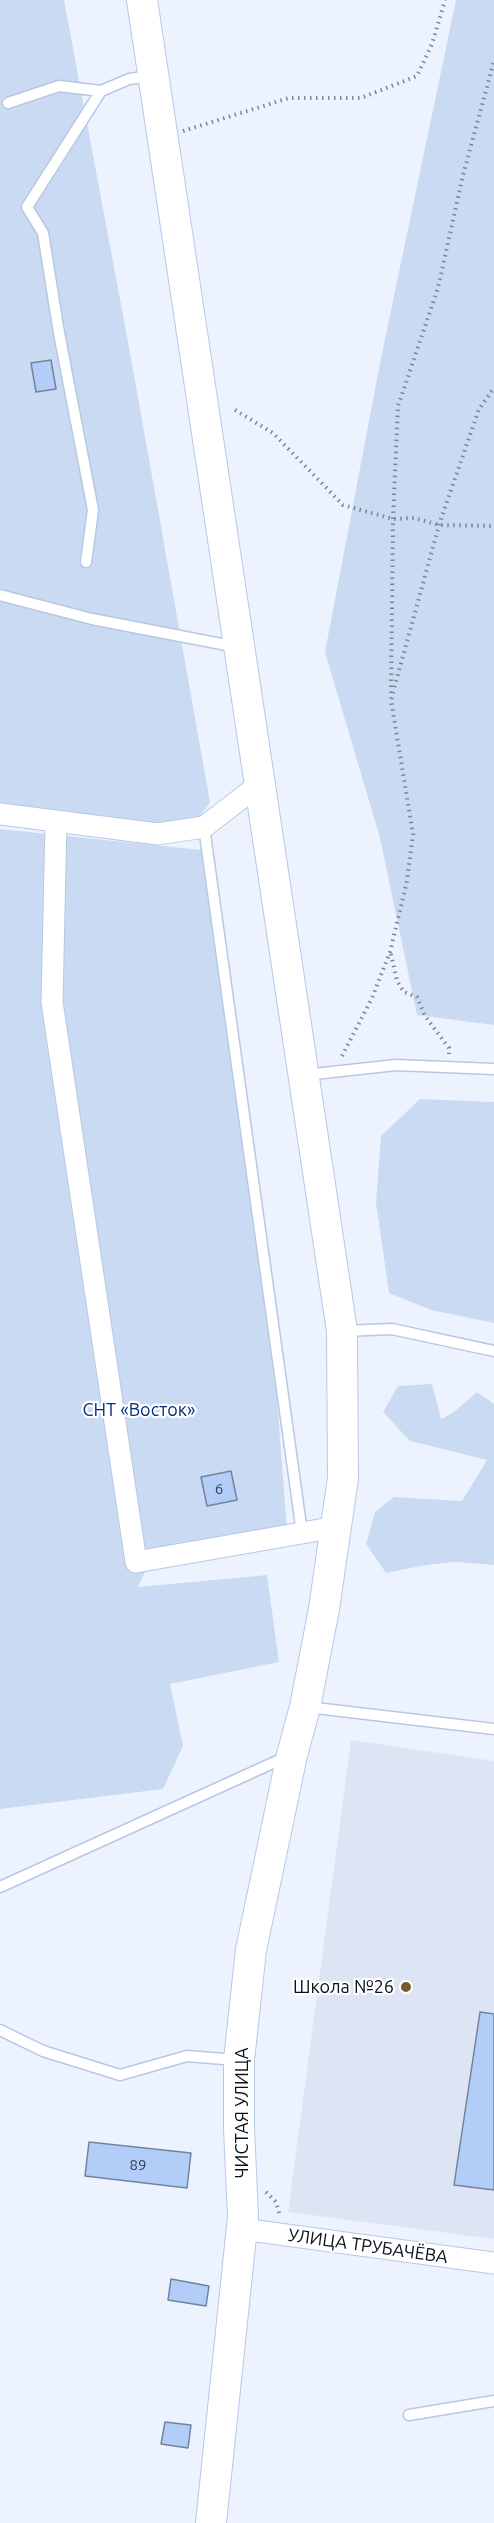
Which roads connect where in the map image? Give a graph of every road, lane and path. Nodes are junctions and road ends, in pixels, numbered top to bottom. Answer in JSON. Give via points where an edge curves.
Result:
{"nodes":[{"id":1,"x":142,"y":0,"type":"edge"},
{"id":2,"x":445,"y":0,"type":"edge"},
{"id":3,"x":494,"y":61,"type":"edge"},
{"id":4,"x":153,"y":75,"type":"junction"},
{"id":5,"x":101,"y":91,"type":"junction"},
{"id":6,"x":8,"y":103,"type":"dead end"},
{"id":7,"x":163,"y":137,"type":"junction"},
{"id":8,"x":494,"y":388,"type":"edge"},
{"id":9,"x":235,"y":410,"type":"dead end"},
{"id":10,"x":393,"y":519,"type":"junction"},
{"id":11,"x":439,"y":525,"type":"junction"},
{"id":12,"x":494,"y":526,"type":"edge"},
{"id":13,"x":86,"y":562,"type":"dead end"},
{"id":14,"x":0,"y":595,"type":"edge"},
{"id":15,"x":240,"y":647,"type":"junction"},
{"id":16,"x":391,"y":700,"type":"junction"},
{"id":17,"x":261,"y":783,"type":"junction"},
{"id":18,"x":0,"y":814,"type":"edge"},
{"id":19,"x":56,"y":822,"type":"junction"},
{"id":20,"x":204,"y":827,"type":"junction"},
{"id":21,"x":390,"y":952,"type":"junction"},
{"id":22,"x":450,"y":1067,"type":"junction"},
{"id":23,"x":494,"y":1068,"type":"edge"},
{"id":24,"x":335,"y":1070,"type":"junction"},
{"id":25,"x":305,"y":1076,"type":"junction"},
{"id":26,"x":342,"y":1331,"type":"junction"},
{"id":27,"x":494,"y":1352,"type":"edge"},
{"id":28,"x":336,"y":1527,"type":"junction"},
{"id":29,"x":302,"y":1533,"type":"junction"},
{"id":30,"x":305,"y":1707,"type":"junction"},
{"id":31,"x":494,"y":1729,"type":"edge"},
{"id":32,"x":292,"y":1755,"type":"junction"},
{"id":33,"x":0,"y":1887,"type":"edge"},
{"id":34,"x":0,"y":2030,"type":"edge"},
{"id":35,"x":239,"y":2060,"type":"junction"},
{"id":36,"x":242,"y":2229,"type":"junction"},
{"id":37,"x":494,"y":2263,"type":"edge"},
{"id":38,"x":494,"y":2401,"type":"edge"},
{"id":39,"x":409,"y":2415,"type":"dead end"},
{"id":40,"x":212,"y":2523,"type":"edge"}],
"edges":[{"from":1,"to":4,"type":"main road","name":"ЧИСТАЯ УЛИЦА"},
{"from":2,"to":7,"type":"path","via":[[432,44],[417,76],[362,98],[289,98]]},
{"from":3,"to":10,"type":"path","via":[[438,288],[399,406]]},
{"from":4,"to":5,"type":"lane","via":[[129,79]]},
{"from":4,"to":7,"type":"main road","name":"ЧИСТАЯ УЛИЦА"},
{"from":5,"to":6,"type":"lane","via":[[59,86]]},
{"from":5,"to":13,"type":"lane","via":[[27,207],[43,232],[93,510]]},
{"from":7,"to":15,"type":"main road","name":"ЧИСТАЯ УЛИЦА"},
{"from":8,"to":11,"type":"path","via":[[479,409]]},
{"from":9,"to":10,"type":"path","via":[[273,433],[343,505]]},
{"from":10,"to":11,"type":"path","via":[[414,518]]},
{"from":10,"to":16,"type":"path"},
{"from":11,"to":12,"type":"path"},
{"from":11,"to":16,"type":"path"},
{"from":14,"to":15,"type":"lane","via":[[92,619]]},
{"from":15,"to":17,"type":"main road","name":"ЧИСТАЯ УЛИЦА"},
{"from":16,"to":21,"type":"path","via":[[413,834],[407,881]]},
{"from":17,"to":20,"type":"street"},
{"from":17,"to":25,"type":"main road","name":"ЧИСТАЯ УЛИЦА"},
{"from":18,"to":19,"type":"street"},
{"from":19,"to":20,"type":"street","via":[[158,834]]},
{"from":19,"to":29,"type":"street","via":[[52,1002],[136,1562]]},
{"from":20,"to":29,"type":"lane"},
{"from":21,"to":22,"type":"path","via":[[397,981],[404,992],[417,997],[425,1016],[448,1048]]},
{"from":21,"to":24,"type":"path","via":[[372,998]]},
{"from":22,"to":23,"type":"lane"},
{"from":22,"to":24,"type":"lane","via":[[396,1065]]},
{"from":24,"to":25,"type":"lane"},
{"from":25,"to":26,"type":"main road","name":"ЧИСТАЯ УЛИЦА"},
{"from":26,"to":27,"type":"lane","via":[[392,1329]]},
{"from":26,"to":28,"type":"main road","name":"ЧИСТАЯ УЛИЦА","via":[[343,1478]]},
{"from":28,"to":29,"type":"street"},
{"from":28,"to":30,"type":"main road","name":"ЧИСТАЯ УЛИЦА"},
{"from":30,"to":31,"type":"lane"},
{"from":30,"to":32,"type":"main road","name":"ЧИСТАЯ УЛИЦА"},
{"from":32,"to":33,"type":"lane"},
{"from":32,"to":35,"type":"main road","name":"ЧИСТАЯ УЛИЦА","via":[[250,1950]]},
{"from":34,"to":35,"type":"lane","via":[[43,2051],[120,2075],[187,2056]]},
{"from":35,"to":36,"type":"main road","name":"ЧИСТАЯ УЛИЦА"},
{"from":36,"to":37,"type":"street","name":"УЛИЦА ТРУБАЧЁВА"},
{"from":36,"to":40,"type":"main road","name":"ЧИСТАЯ УЛИЦА"},
{"from":38,"to":39,"type":"lane"}]}
